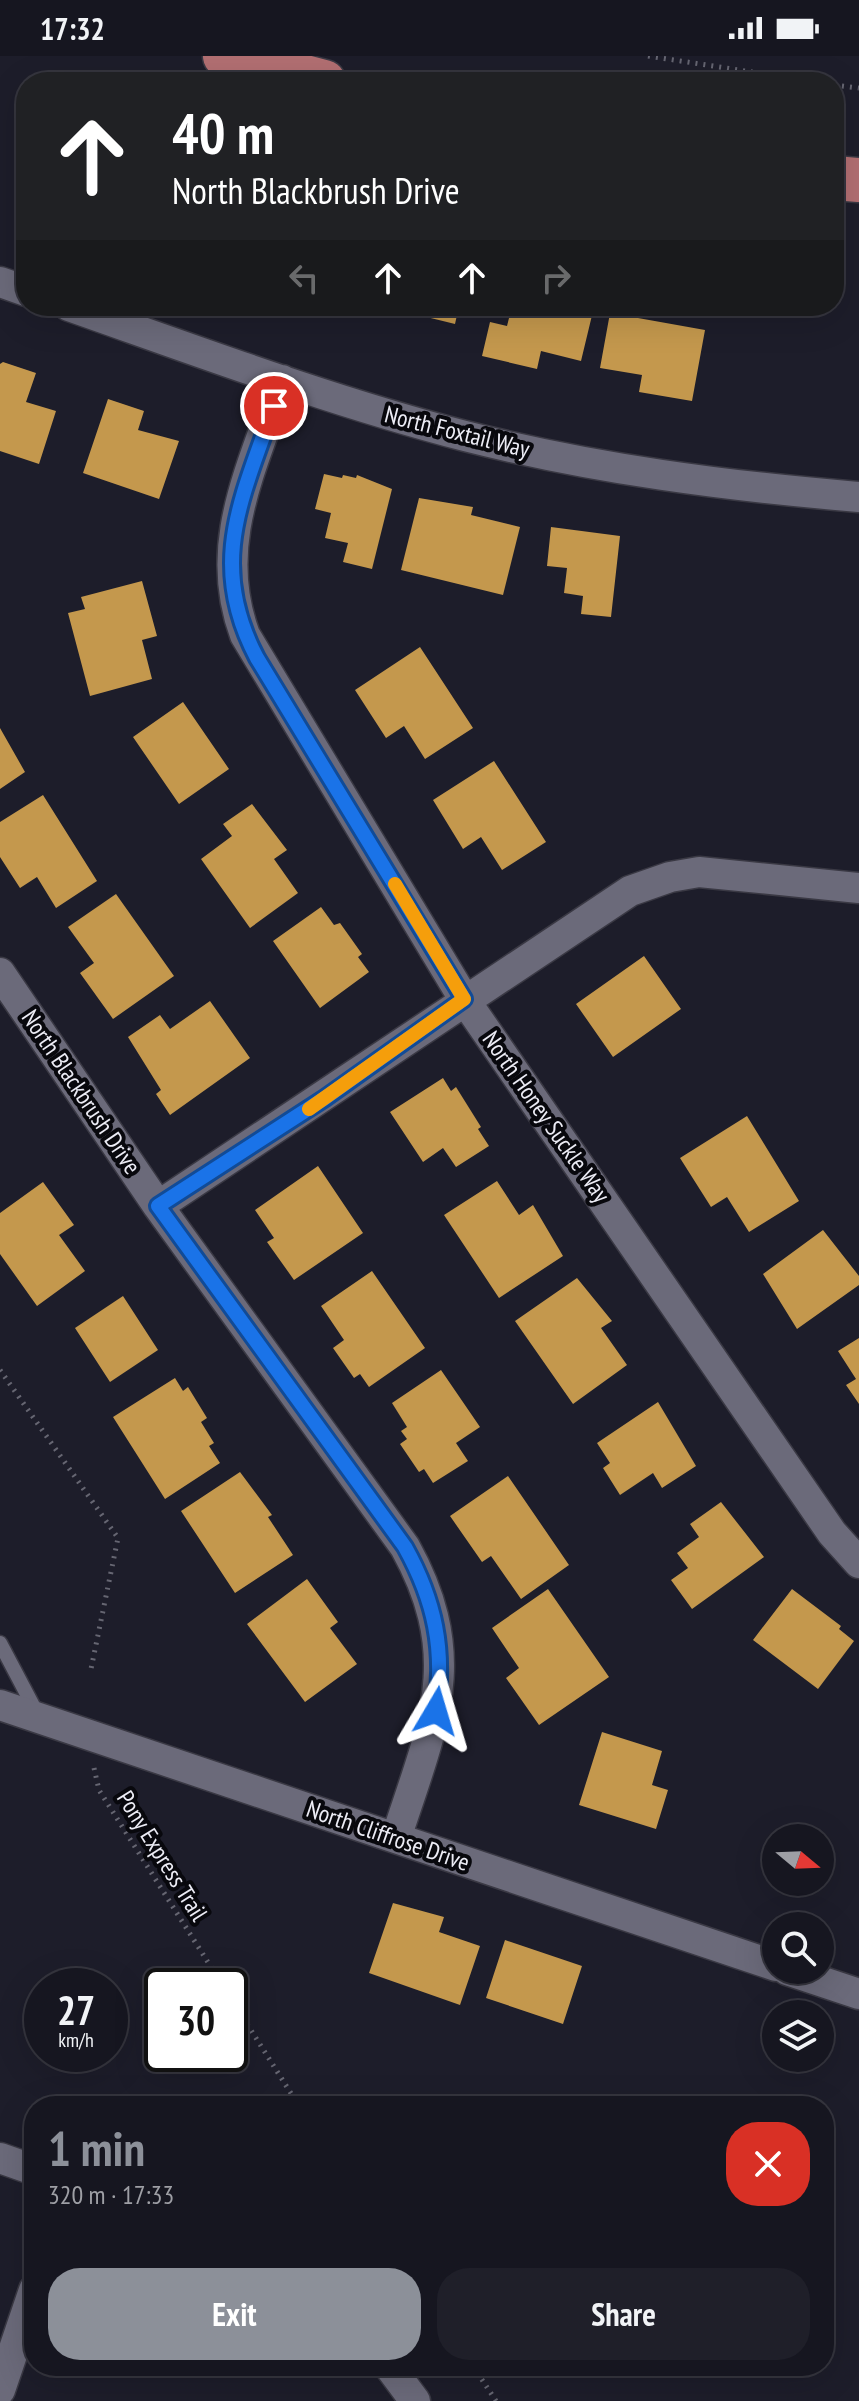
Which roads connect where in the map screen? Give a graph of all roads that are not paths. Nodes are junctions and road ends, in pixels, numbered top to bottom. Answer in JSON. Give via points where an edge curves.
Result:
{"nodes":[{"id":1,"x":225,"y":56,"type":"edge"},
{"id":2,"x":286,"y":72,"type":"edge"},
{"id":3,"x":98,"y":316,"type":"edge"},
{"id":4,"x":282,"y":380,"type":"junction"},
{"id":5,"x":859,"y":497,"type":"edge"},
{"id":6,"x":859,"y":888,"type":"edge"},
{"id":7,"x":0,"y":973,"type":"edge"},
{"id":8,"x":464,"y":999,"type":"junction"},
{"id":9,"x":158,"y":1206,"type":"junction"},
{"id":10,"x":859,"y":1563,"type":"edge"},
{"id":11,"x":0,"y":1643,"type":"edge"},
{"id":12,"x":0,"y":1705,"type":"edge"},
{"id":13,"x":40,"y":1719,"type":"junction"},
{"id":14,"x":396,"y":1838,"type":"junction"},
{"id":15,"x":762,"y":1961,"type":"edge"},
{"id":16,"x":829,"y":1984,"type":"edge"},
{"id":17,"x":859,"y":1994,"type":"edge"},
{"id":18,"x":0,"y":2158,"type":"edge"},
{"id":19,"x":24,"y":2166,"type":"edge"},
{"id":20,"x":24,"y":2319,"type":"edge"},
{"id":21,"x":396,"y":2376,"type":"edge"},
{"id":22,"x":0,"y":2390,"type":"edge"},
{"id":23,"x":415,"y":2401,"type":"edge"}],
"edges":[{"from":1,"to":2,"type":"main road"},
{"from":3,"to":4,"type":"street","name":"North Foxtail Way"},
{"from":4,"to":5,"type":"street","name":"North Foxtail Way","via":[[389,415],[558,457],[718,485]]},
{"from":4,"to":8,"type":"street","name":"North Honey Suckle Way","via":[[232,532],[236,611],[257,658]]},
{"from":6,"to":8,"type":"street","via":[[699,872],[670,877],[612,901]]},
{"from":7,"to":9,"type":"street","name":"North Blackbrush Drive"},
{"from":8,"to":9,"type":"street","via":[[325,1098]]},
{"from":8,"to":10,"type":"street","name":"North Honey Suckle Way","via":[[832,1533]]},
{"from":9,"to":14,"type":"street","name":"North Blackbrush Drive","via":[[386,1523],[421,1575],[432,1603],[441,1659],[436,1711]]},
{"from":11,"to":13,"type":"lane"},
{"from":12,"to":13,"type":"street","name":"North Cliffrose Drive"},
{"from":13,"to":14,"type":"street","name":"North Cliffrose Drive"},
{"from":14,"to":15,"type":"street","name":"North Cliffrose Drive"},
{"from":16,"to":17,"type":"street"},
{"from":18,"to":19,"type":"street"},
{"from":20,"to":22,"type":"street"},
{"from":21,"to":23,"type":"street"}]}
